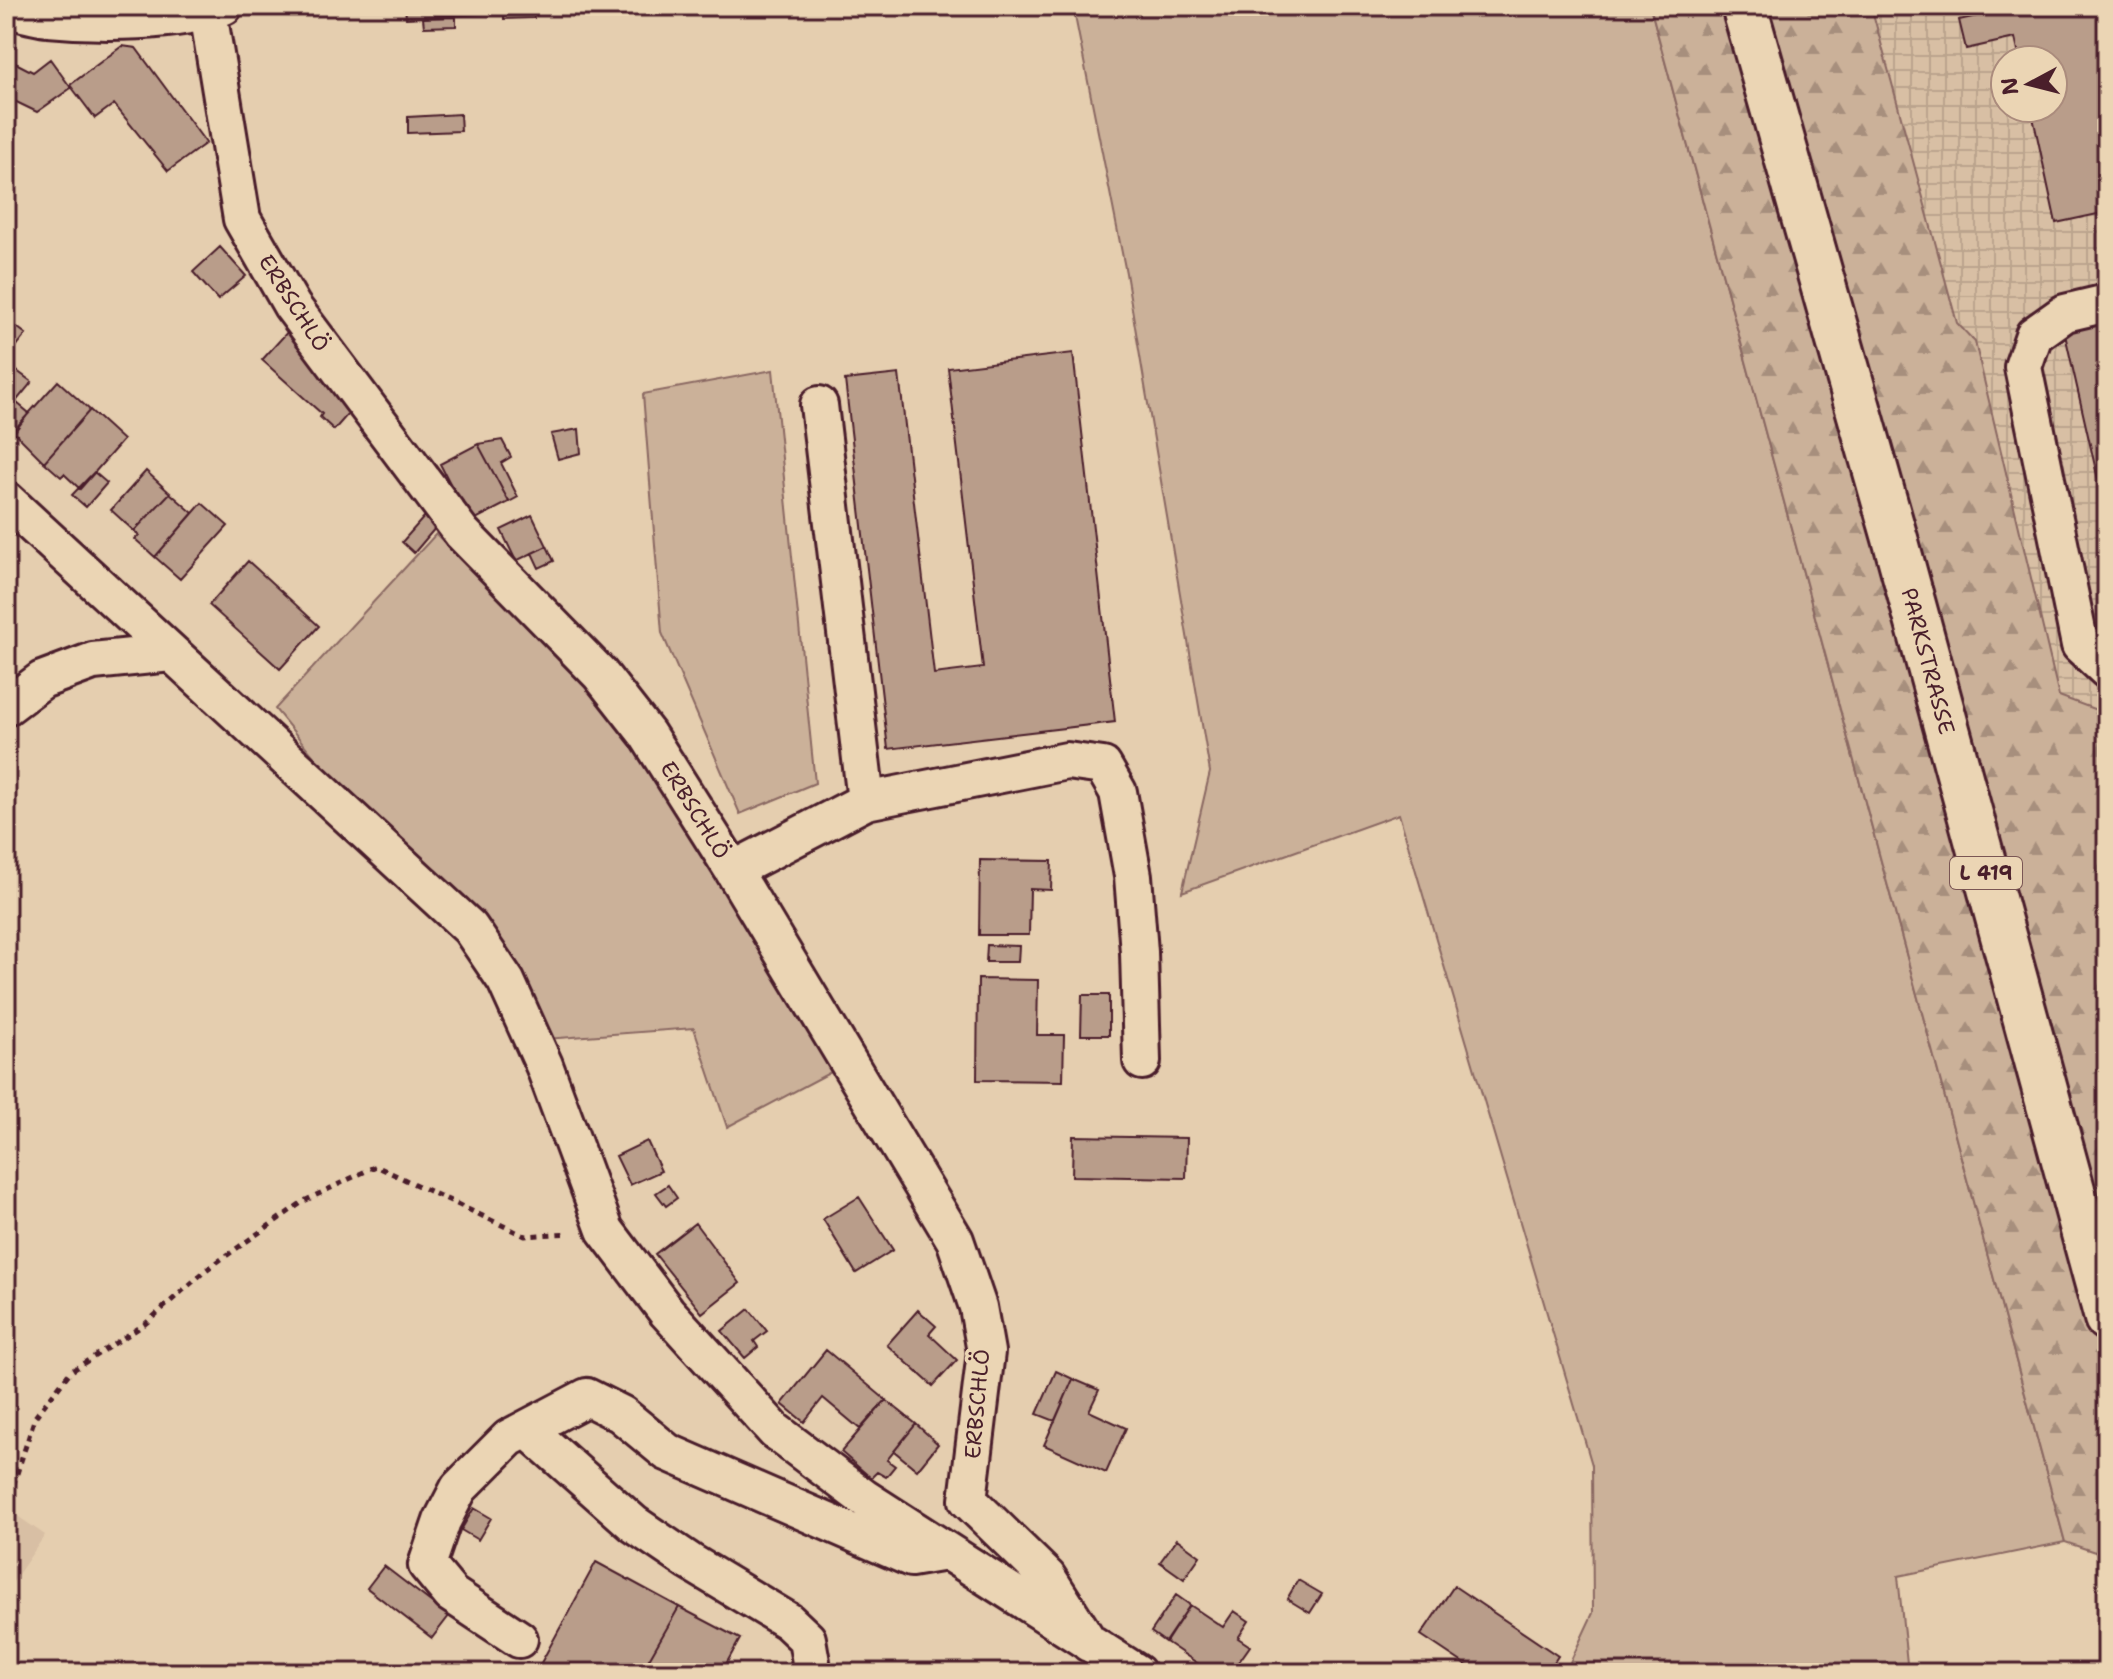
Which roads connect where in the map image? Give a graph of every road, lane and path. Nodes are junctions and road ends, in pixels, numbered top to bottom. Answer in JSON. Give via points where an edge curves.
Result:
{"nodes":[{"id":1,"x":1744,"y":6,"type":"edge"},
{"id":2,"x":6,"y":8,"type":"edge"},
{"id":3,"x":216,"y":9,"type":"edge"},
{"id":4,"x":2107,"y":303,"type":"edge"},
{"id":5,"x":819,"y":405,"type":"dead end"},
{"id":6,"x":6,"y":500,"type":"edge"},
{"id":7,"x":171,"y":653,"type":"junction"},
{"id":8,"x":2107,"y":670,"type":"edge"},
{"id":9,"x":6,"y":707,"type":"edge"},
{"id":10,"x":866,"y":801,"type":"junction"},
{"id":11,"x":733,"y":870,"type":"junction"},
{"id":12,"x":1142,"y":1061,"type":"dead end"},
{"id":13,"x":605,"y":1230,"type":"junction"},
{"id":14,"x":2107,"y":1318,"type":"edge"},
{"id":15,"x":527,"y":1429,"type":"junction"},
{"id":16,"x":6,"y":1508,"type":"edge"},
{"id":17,"x":946,"y":1552,"type":"junction"},
{"id":18,"x":519,"y":1639,"type":"dead end"},
{"id":19,"x":1089,"y":1643,"type":"junction"},
{"id":20,"x":808,"y":1673,"type":"edge"},
{"id":21,"x":1137,"y":1673,"type":"edge"}],
"edges":[{"from":1,"to":14,"type":"main road","name":"PARKSTRASSE","number":"L 419"},
{"from":2,"to":3,"type":"street","name":"ERBSCHLÖ","via":[[47,18],[124,21]]},
{"from":3,"to":11,"type":"street","name":"ERBSCHLÖ","via":[[242,219],[292,306],[462,533],[600,674],[647,734]]},
{"from":4,"to":8,"type":"street","via":[[2065,313],[2034,335],[2023,367],[2080,645]]},
{"from":5,"to":10,"type":"street"},
{"from":6,"to":7,"type":"street","name":"ERBSCHLÖ"},
{"from":7,"to":9,"type":"street","via":[[93,661],[42,680]]},
{"from":7,"to":13,"type":"street","name":"ERBSCHLÖ","via":[[470,928],[513,995]]},
{"from":10,"to":11,"type":"street"},
{"from":10,"to":12,"type":"street","via":[[1067,761],[1103,766],[1118,792],[1133,876]]},
{"from":11,"to":19,"type":"street","name":"ERBSCHLÖ","via":[[955,1240],[978,1307],[986,1352],[968,1500],[1047,1577]]},
{"from":13,"to":16,"type":"path","via":[[525,1236],[376,1166],[304,1201],[206,1270],[145,1324],[70,1372],[35,1417]]},
{"from":13,"to":17,"type":"street","name":"ERBSCHLÖ","via":[[667,1312],[775,1431]]},
{"from":15,"to":17,"type":"street","via":[[587,1397],[621,1414],[667,1452],[896,1552],[911,1558]]},
{"from":15,"to":18,"type":"street","via":[[509,1438],[459,1488],[427,1565],[451,1594]]},
{"from":15,"to":20,"type":"street","via":[[634,1524],[788,1621],[807,1639]]},
{"from":17,"to":19,"type":"street","name":"ERBSCHLÖ"},
{"from":19,"to":21,"type":"street","name":"ERBSCHLÖ"}]}
